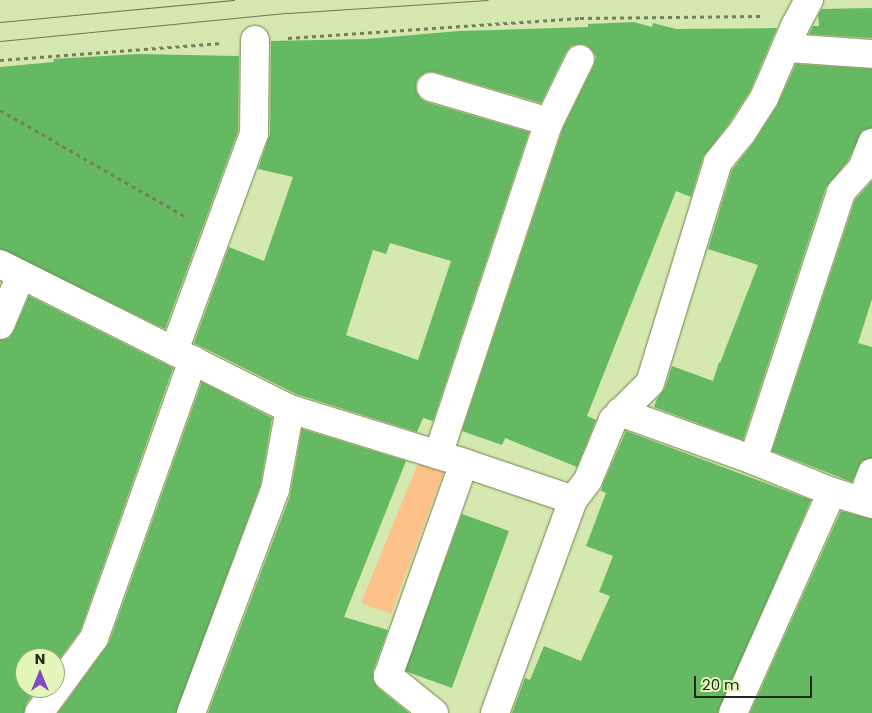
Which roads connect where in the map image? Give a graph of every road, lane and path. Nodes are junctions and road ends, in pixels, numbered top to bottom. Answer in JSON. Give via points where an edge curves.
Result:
{"nodes":[{"id":1,"x":809,"y":0,"type":"edge"},
{"id":2,"x":791,"y":37,"type":"junction"},
{"id":3,"x":255,"y":40,"type":"junction"},
{"id":4,"x":872,"y":54,"type":"edge"},
{"id":5,"x":580,"y":59,"type":"dead end"},
{"id":6,"x":0,"y":60,"type":"edge"},
{"id":7,"x":431,"y":87,"type":"dead end"},
{"id":8,"x":0,"y":110,"type":"edge"},
{"id":9,"x":549,"y":122,"type":"junction"},
{"id":10,"x":872,"y":143,"type":"edge"},
{"id":11,"x":216,"y":234,"type":"junction"},
{"id":12,"x":11,"y":269,"type":"edge"},
{"id":13,"x":0,"y":325,"type":"edge"},
{"id":14,"x":183,"y":355,"type":"junction"},
{"id":15,"x":290,"y":409,"type":"junction"},
{"id":16,"x":620,"y":412,"type":"junction"},
{"id":17,"x":438,"y":455,"type":"junction"},
{"id":18,"x":753,"y":460,"type":"junction"},
{"id":19,"x":464,"y":462,"type":"junction"},
{"id":20,"x":872,"y":472,"type":"edge"},
{"id":21,"x":832,"y":492,"type":"junction"},
{"id":22,"x":574,"y":500,"type":"junction"},
{"id":23,"x":867,"y":502,"type":"edge"},
{"id":24,"x":39,"y":713,"type":"edge"},
{"id":25,"x":191,"y":713,"type":"edge"},
{"id":26,"x":434,"y":713,"type":"edge"},
{"id":27,"x":496,"y":713,"type":"edge"},
{"id":28,"x":733,"y":713,"type":"edge"}],
"edges":[{"from":1,"to":2,"type":"street"},
{"from":2,"to":3,"type":"path","via":[[767,16],[580,18]]},
{"from":2,"to":4,"type":"street"},
{"from":2,"to":16,"type":"street","via":[[764,98],[718,162],[650,383]]},
{"from":3,"to":6,"type":"path"},
{"from":3,"to":11,"type":"street","via":[[254,134]]},
{"from":5,"to":9,"type":"street"},
{"from":7,"to":9,"type":"street"},
{"from":8,"to":11,"type":"path"},
{"from":9,"to":17,"type":"street"},
{"from":10,"to":18,"type":"street","via":[[862,169],[841,192]]},
{"from":11,"to":14,"type":"street"},
{"from":12,"to":13,"type":"street"},
{"from":12,"to":14,"type":"street"},
{"from":14,"to":15,"type":"street"},
{"from":14,"to":24,"type":"street","via":[[94,638]]},
{"from":15,"to":17,"type":"street"},
{"from":15,"to":25,"type":"street","via":[[275,490]]},
{"from":16,"to":18,"type":"street"},
{"from":16,"to":22,"type":"street","via":[[613,420],[588,480]]},
{"from":17,"to":19,"type":"street"},
{"from":18,"to":21,"type":"street"},
{"from":19,"to":22,"type":"street"},
{"from":19,"to":26,"type":"street","via":[[388,676]]},
{"from":20,"to":23,"type":"street"},
{"from":21,"to":23,"type":"street"},
{"from":21,"to":28,"type":"street"},
{"from":22,"to":27,"type":"street"}]}
